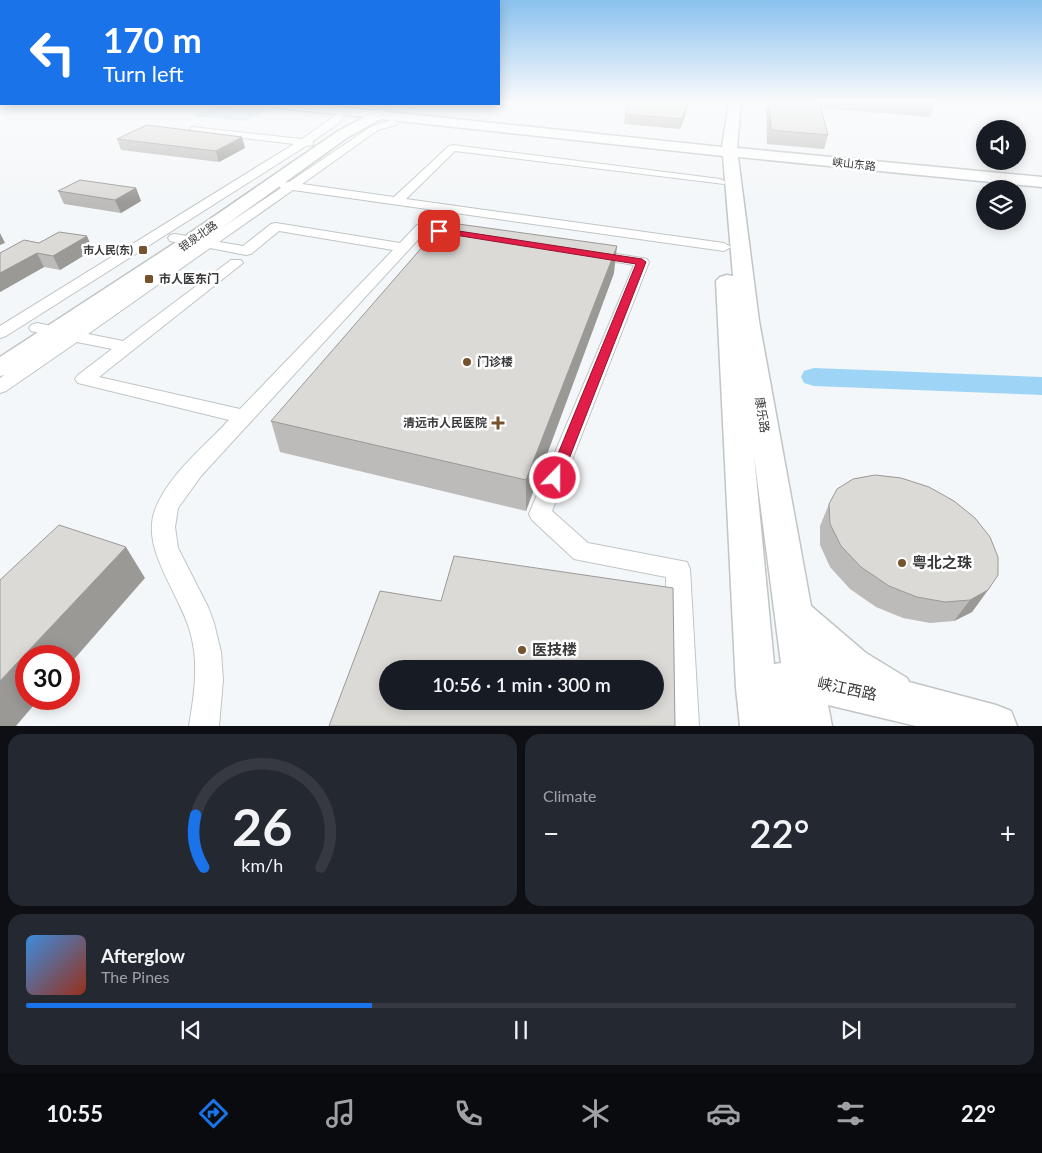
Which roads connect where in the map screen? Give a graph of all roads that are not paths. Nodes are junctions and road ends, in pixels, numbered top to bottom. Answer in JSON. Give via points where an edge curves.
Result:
{"nodes":[{"id":1,"x":252,"y":136,"type":"edge"},
{"id":2,"x":319,"y":136,"type":"edge"},
{"id":3,"x":329,"y":136,"type":"edge"},
{"id":4,"x":333,"y":136,"type":"edge"},
{"id":5,"x":363,"y":136,"type":"edge"},
{"id":6,"x":608,"y":136,"type":"edge"},
{"id":7,"x":724,"y":136,"type":"edge"},
{"id":8,"x":727,"y":136,"type":"edge"},
{"id":9,"x":310,"y":143,"type":"junction"},
{"id":10,"x":724,"y":148,"type":"junction"},
{"id":11,"x":1042,"y":176,"type":"edge"},
{"id":12,"x":720,"y":182,"type":"junction"},
{"id":13,"x":1042,"y":182,"type":"edge"},
{"id":14,"x":272,"y":184,"type":"junction"},
{"id":15,"x":290,"y":186,"type":"junction"},
{"id":16,"x":397,"y":201,"type":"junction"},
{"id":17,"x":477,"y":236,"type":"edge"},
{"id":18,"x":191,"y":241,"type":"junction"},
{"id":19,"x":403,"y":248,"type":"junction"},
{"id":20,"x":724,"y":248,"type":"junction"},
{"id":21,"x":578,"y":252,"type":"edge"},
{"id":22,"x":236,"y":263,"type":"dead end"},
{"id":23,"x":56,"y":332,"type":"junction"},
{"id":24,"x":0,"y":333,"type":"edge"},
{"id":25,"x":126,"y":347,"type":"junction"},
{"id":26,"x":0,"y":351,"type":"edge"},
{"id":27,"x":0,"y":368,"type":"edge"},
{"id":28,"x":0,"y":387,"type":"edge"},
{"id":29,"x":244,"y":417,"type":"junction"},
{"id":30,"x":793,"y":614,"type":"junction"},
{"id":31,"x":804,"y":680,"type":"junction"},
{"id":32,"x":910,"y":703,"type":"junction"},
{"id":33,"x":758,"y":707,"type":"edge"},
{"id":34,"x":204,"y":726,"type":"edge"},
{"id":35,"x":684,"y":726,"type":"edge"},
{"id":36,"x":804,"y":726,"type":"edge"},
{"id":37,"x":811,"y":726,"type":"edge"},
{"id":38,"x":996,"y":726,"type":"edge"}],
"edges":[{"from":1,"to":9,"type":"street"},
{"from":2,"to":9,"type":"street","name":"银泉北路"},
{"from":3,"to":9,"type":"main road","name":"银泉北路"},
{"from":4,"to":14,"type":"main road","name":"银泉北路"},
{"from":5,"to":15,"type":"street","name":"银泉北路"},
{"from":6,"to":10,"type":"main road","name":"峡山东路"},
{"from":7,"to":10,"type":"main road","name":"康乐路"},
{"from":8,"to":10,"type":"main road","name":"康乐路"},
{"from":9,"to":18,"type":"main road","name":"银泉北路"},
{"from":9,"to":24,"type":"street","name":"银泉北路"},
{"from":10,"to":11,"type":"main road","name":"峡山东路"},
{"from":10,"to":12,"type":"main road","name":"康乐路"},
{"from":10,"to":13,"type":"main road","name":"峡山东路"},
{"from":10,"to":30,"type":"main road","name":"康乐路"},
{"from":12,"to":16,"type":"street","via":[[453,148]]},
{"from":12,"to":20,"type":"main road","name":"康乐路"},
{"from":14,"to":15,"type":"street"},
{"from":14,"to":18,"type":"main road","name":"银泉北路"},
{"from":15,"to":16,"type":"street"},
{"from":15,"to":18,"type":"street","name":"银泉北路"},
{"from":16,"to":20,"type":"street"},
{"from":17,"to":19,"type":"street","via":[[422,228]]},
{"from":18,"to":19,"type":"street","via":[[246,251],[276,227]]},
{"from":18,"to":23,"type":"main road","name":"银泉北路"},
{"from":18,"to":23,"type":"street","name":"银泉北路"},
{"from":19,"to":29,"type":"street"},
{"from":20,"to":33,"type":"main road","name":"康乐路"},
{"from":21,"to":35,"type":"street","via":[[642,262],[540,514],[582,552],[678,569]]},
{"from":22,"to":25,"type":"street"},
{"from":23,"to":25,"type":"street"},
{"from":23,"to":26,"type":"main road","name":"银泉北路"},
{"from":23,"to":27,"type":"main road","name":"银泉北路"},
{"from":23,"to":28,"type":"street","name":"银泉北路"},
{"from":25,"to":29,"type":"street","via":[[84,379]]},
{"from":29,"to":34,"type":"street","via":[[183,484],[167,508],[163,525],[164,543],[196,608],[206,639],[210,679]]},
{"from":30,"to":31,"type":"main road","name":"康乐路"},
{"from":30,"to":32,"type":"main road","via":[[852,667]]},
{"from":31,"to":32,"type":"main road","name":"峡江西路"},
{"from":31,"to":33,"type":"main road","name":"峡江西路"},
{"from":31,"to":37,"type":"main road","name":"康乐路"},
{"from":32,"to":38,"type":"main road","name":"峡江西路"},
{"from":33,"to":36,"type":"main road"}]}
